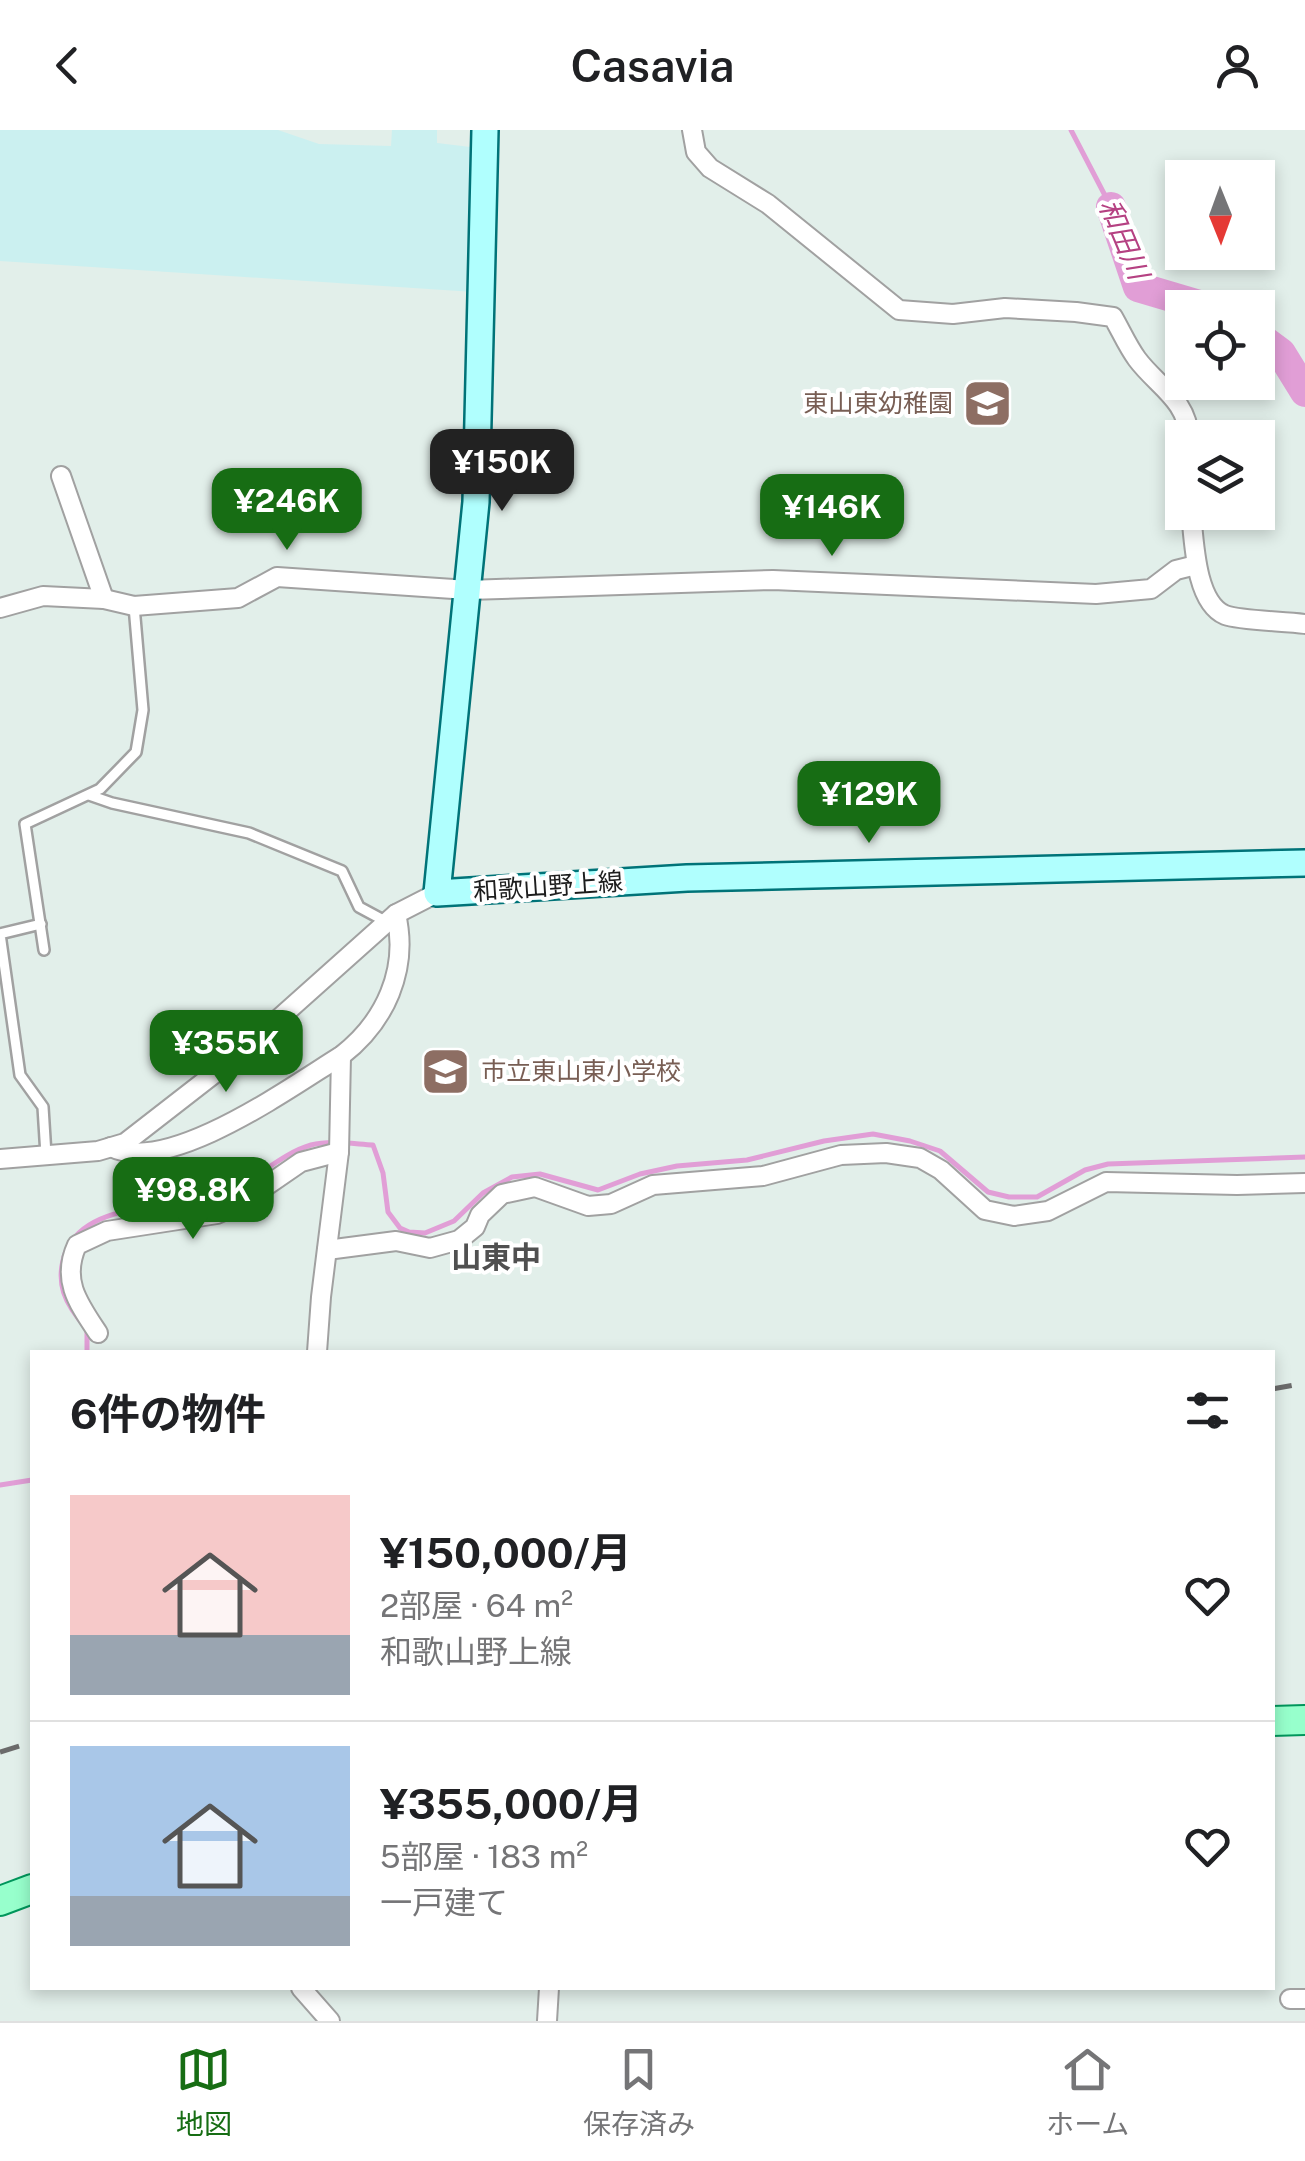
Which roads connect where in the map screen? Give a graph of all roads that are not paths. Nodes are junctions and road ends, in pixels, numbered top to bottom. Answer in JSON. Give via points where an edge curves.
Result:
{"nodes":[{"id":1,"x":484,"y":130,"type":"edge"},
{"id":2,"x":692,"y":130,"type":"edge"},
{"id":3,"x":1187,"y":420,"type":"edge"},
{"id":4,"x":61,"y":476,"type":"dead end"},
{"id":5,"x":1193,"y":530,"type":"edge"},
{"id":6,"x":1196,"y":566,"type":"junction"},
{"id":7,"x":468,"y":590,"type":"junction"},
{"id":8,"x":104,"y":598,"type":"junction"},
{"id":9,"x":134,"y":606,"type":"junction"},
{"id":10,"x":0,"y":608,"type":"edge"},
{"id":11,"x":1305,"y":624,"type":"edge"},
{"id":12,"x":88,"y":794,"type":"junction"},
{"id":13,"x":1305,"y":864,"type":"edge"},
{"id":14,"x":437,"y":893,"type":"junction"},
{"id":15,"x":392,"y":918,"type":"junction"},
{"id":16,"x":41,"y":924,"type":"junction"},
{"id":17,"x":44,"y":950,"type":"dead end"},
{"id":18,"x":341,"y":1056,"type":"junction"},
{"id":19,"x":111,"y":1147,"type":"junction"},
{"id":20,"x":339,"y":1152,"type":"junction"},
{"id":21,"x":46,"y":1155,"type":"junction"},
{"id":22,"x":0,"y":1159,"type":"edge"},
{"id":23,"x":1305,"y":1183,"type":"edge"},
{"id":24,"x":327,"y":1250,"type":"junction"},
{"id":25,"x":98,"y":1333,"type":"dead end"},
{"id":26,"x":317,"y":1350,"type":"edge"},
{"id":27,"x":1305,"y":1720,"type":"edge"},
{"id":28,"x":1275,"y":1721,"type":"edge"},
{"id":29,"x":30,"y":1890,"type":"edge"},
{"id":30,"x":0,"y":1900,"type":"edge"},
{"id":31,"x":304,"y":1990,"type":"edge"},
{"id":32,"x":549,"y":1990,"type":"edge"},
{"id":33,"x":330,"y":2021,"type":"edge"},
{"id":34,"x":547,"y":2021,"type":"edge"}],
"edges":[{"from":1,"to":7,"type":"main road","name":"和歌山野上線"},
{"from":2,"to":3,"type":"street","via":[[696,152],[710,168],[768,204],[898,310],[954,314],[1004,308],[1112,318]]},
{"from":4,"to":8,"type":"street"},
{"from":5,"to":6,"type":"street"},
{"from":6,"to":7,"type":"street","via":[[1176,570],[1151,590],[1096,594],[773,580]]},
{"from":6,"to":11,"type":"street","via":[[1210,602],[1225,615]]},
{"from":7,"to":9,"type":"street","via":[[277,577],[238,598]]},
{"from":7,"to":14,"type":"main road","name":"和歌山野上線"},
{"from":8,"to":9,"type":"street"},
{"from":8,"to":10,"type":"street","via":[[44,596]]},
{"from":9,"to":12,"type":"lane","via":[[143,710],[136,752]]},
{"from":12,"to":15,"type":"lane","via":[[249,834],[342,871],[359,907]]},
{"from":12,"to":16,"type":"lane","via":[[25,824]]},
{"from":13,"to":14,"type":"main road","name":"和歌山野上線","via":[[687,878]]},
{"from":14,"to":15,"type":"street"},
{"from":15,"to":18,"type":"street","via":[[400,932],[397,978],[362,1041]]},
{"from":15,"to":19,"type":"street","via":[[236,1056]]},
{"from":16,"to":17,"type":"lane"},
{"from":16,"to":21,"type":"lane","via":[[0,934],[20,1076],[43,1107]]},
{"from":18,"to":19,"type":"street","via":[[195,1142],[142,1152]]},
{"from":18,"to":20,"type":"street"},
{"from":19,"to":21,"type":"street"},
{"from":20,"to":24,"type":"street"},
{"from":20,"to":25,"type":"street","via":[[301,1162],[217,1214],[107,1231],[77,1244],[69,1263],[75,1298]]},
{"from":21,"to":22,"type":"street"},
{"from":23,"to":24,"type":"street","via":[[1106,1182],[1048,1211],[1014,1216],[985,1210],[920,1158],[841,1155],[763,1176],[653,1185],[611,1204],[588,1206],[535,1186],[502,1194],[460,1240],[430,1248],[396,1241]]},
{"from":24,"to":26,"type":"street"},
{"from":27,"to":28,"type":"main road"},
{"from":29,"to":30,"type":"main road"},
{"from":31,"to":33,"type":"street"},
{"from":32,"to":34,"type":"street"}]}
